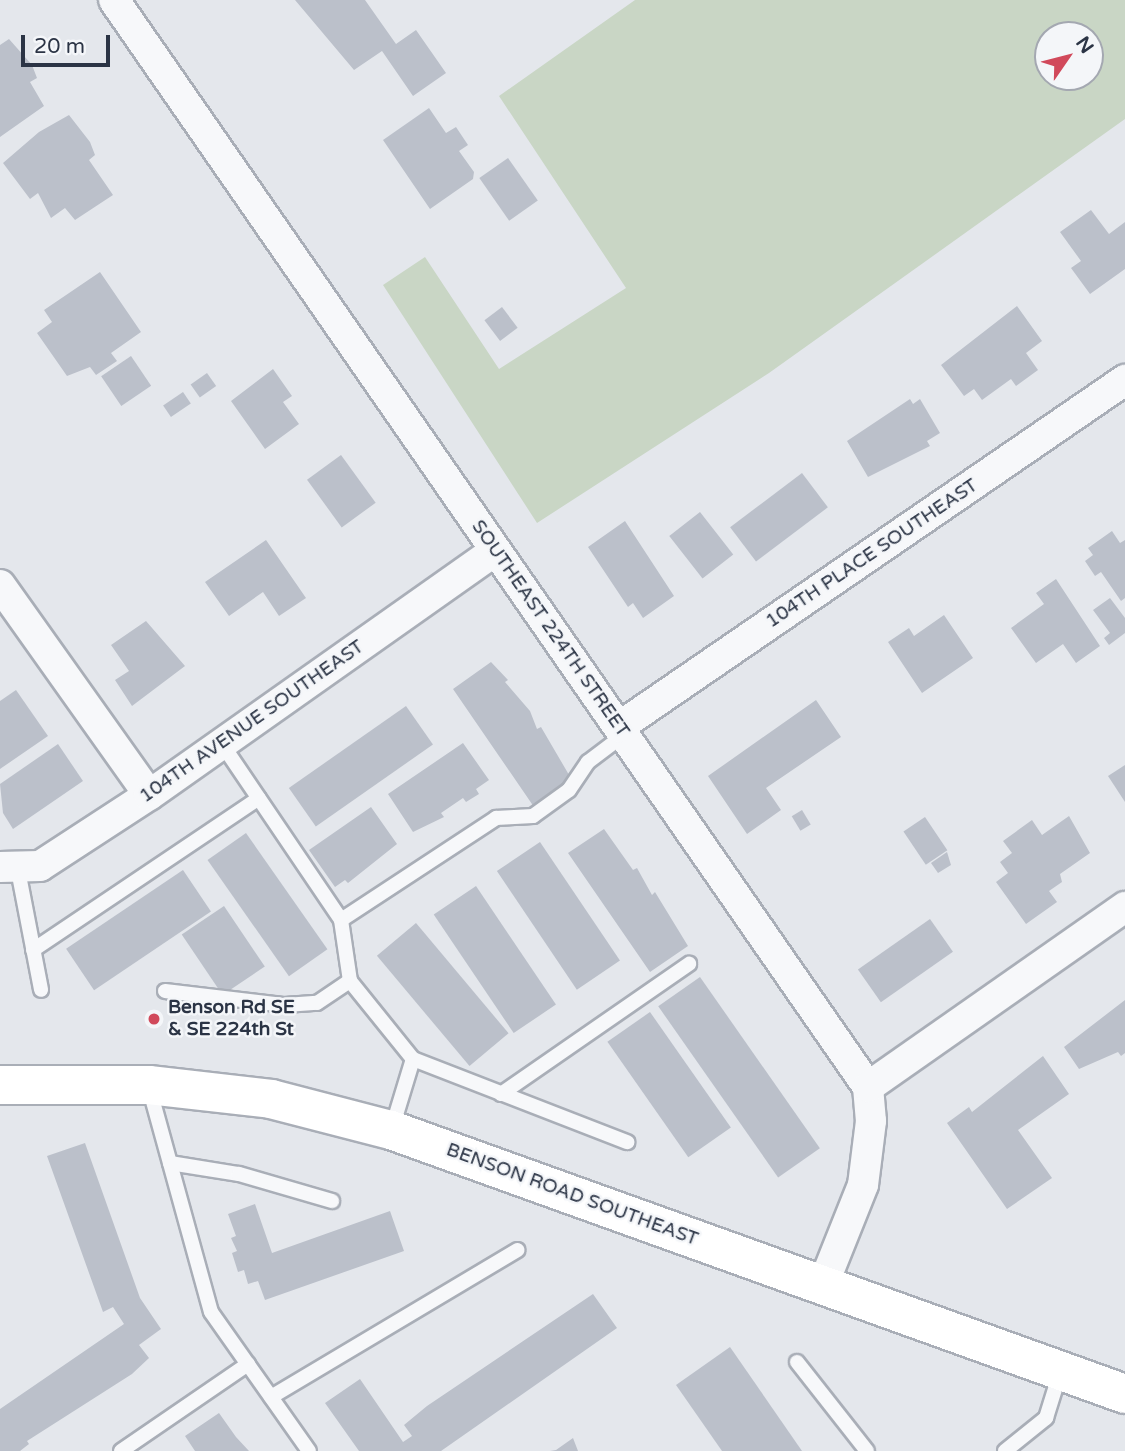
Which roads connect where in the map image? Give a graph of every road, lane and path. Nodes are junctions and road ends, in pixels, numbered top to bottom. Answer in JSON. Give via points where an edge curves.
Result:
{"nodes":[{"id":1,"x":114,"y":0,"type":"edge"},
{"id":2,"x":1125,"y":380,"type":"edge"},
{"id":3,"x":494,"y":552,"type":"junction"},
{"id":4,"x":0,"y":586,"type":"edge"},
{"id":5,"x":622,"y":731,"type":"junction"},
{"id":6,"x":222,"y":744,"type":"junction"},
{"id":7,"x":149,"y":795,"type":"junction"},
{"id":8,"x":259,"y":798,"type":"junction"},
{"id":9,"x":9,"y":868,"type":"edge"},
{"id":10,"x":1125,"y":907,"type":"edge"},
{"id":11,"x":341,"y":920,"type":"junction"},
{"id":12,"x":33,"y":950,"type":"junction"},
{"id":13,"x":689,"y":964,"type":"dead end"},
{"id":14,"x":350,"y":981,"type":"junction"},
{"id":15,"x":41,"y":990,"type":"dead end"},
{"id":16,"x":165,"y":991,"type":"dead end"},
{"id":17,"x":413,"y":1059,"type":"junction"},
{"id":18,"x":0,"y":1085,"type":"edge"},
{"id":19,"x":149,"y":1085,"type":"junction"},
{"id":20,"x":869,"y":1087,"type":"junction"},
{"id":21,"x":501,"y":1094,"type":"junction"},
{"id":22,"x":391,"y":1130,"type":"junction"},
{"id":23,"x":627,"y":1142,"type":"dead end"},
{"id":24,"x":170,"y":1163,"type":"junction"},
{"id":25,"x":332,"y":1201,"type":"dead end"},
{"id":26,"x":518,"y":1250,"type":"dead end"},
{"id":27,"x":823,"y":1285,"type":"junction"},
{"id":28,"x":797,"y":1362,"type":"dead end"},
{"id":29,"x":248,"y":1364,"type":"junction"},
{"id":30,"x":1060,"y":1371,"type":"junction"},
{"id":31,"x":1125,"y":1394,"type":"edge"},
{"id":32,"x":271,"y":1397,"type":"junction"},
{"id":33,"x":121,"y":1451,"type":"edge"},
{"id":34,"x":309,"y":1451,"type":"edge"},
{"id":35,"x":867,"y":1451,"type":"edge"},
{"id":36,"x":1005,"y":1451,"type":"edge"}],
"edges":[{"from":1,"to":3,"type":"street","name":"SOUTHEAST 224TH STREET"},
{"from":2,"to":5,"type":"street","name":"104TH PLACE SOUTHEAST"},
{"from":3,"to":5,"type":"street","name":"SOUTHEAST 224TH STREET"},
{"from":3,"to":6,"type":"street","name":"104TH AVENUE SOUTHEAST"},
{"from":4,"to":7,"type":"street"},
{"from":5,"to":11,"type":"lane","via":[[588,762],[569,790],[533,816],[496,818]]},
{"from":5,"to":20,"type":"street","name":"SOUTHEAST 224TH STREET"},
{"from":6,"to":7,"type":"street","name":"104TH AVENUE SOUTHEAST"},
{"from":6,"to":8,"type":"lane"},
{"from":7,"to":9,"type":"street","name":"104TH AVENUE SOUTHEAST","via":[[40,866]]},
{"from":8,"to":11,"type":"lane"},
{"from":8,"to":12,"type":"lane"},
{"from":9,"to":12,"type":"lane"},
{"from":10,"to":20,"type":"street"},
{"from":11,"to":14,"type":"lane"},
{"from":12,"to":15,"type":"lane"},
{"from":13,"to":21,"type":"lane"},
{"from":14,"to":16,"type":"lane","via":[[317,1003],[285,1005]]},
{"from":14,"to":17,"type":"lane"},
{"from":17,"to":21,"type":"lane"},
{"from":17,"to":22,"type":"lane"},
{"from":18,"to":19,"type":"main road","name":"BENSON ROAD SOUTHEAST"},
{"from":19,"to":22,"type":"main road","name":"BENSON ROAD SOUTHEAST","via":[[271,1098]]},
{"from":19,"to":24,"type":"lane"},
{"from":20,"to":27,"type":"street","via":[[871,1121],[863,1185]]},
{"from":21,"to":23,"type":"lane"},
{"from":22,"to":27,"type":"main road","name":"BENSON ROAD SOUTHEAST"},
{"from":24,"to":25,"type":"lane","via":[[239,1174]]},
{"from":24,"to":29,"type":"lane","via":[[211,1311]]},
{"from":26,"to":32,"type":"lane"},
{"from":27,"to":30,"type":"main road","name":"BENSON ROAD SOUTHEAST"},
{"from":28,"to":35,"type":"lane"},
{"from":29,"to":32,"type":"lane"},
{"from":29,"to":33,"type":"lane"},
{"from":30,"to":31,"type":"main road","name":"BENSON ROAD SOUTHEAST"},
{"from":30,"to":36,"type":"lane","via":[[1046,1418]]},
{"from":32,"to":34,"type":"lane"}]}
